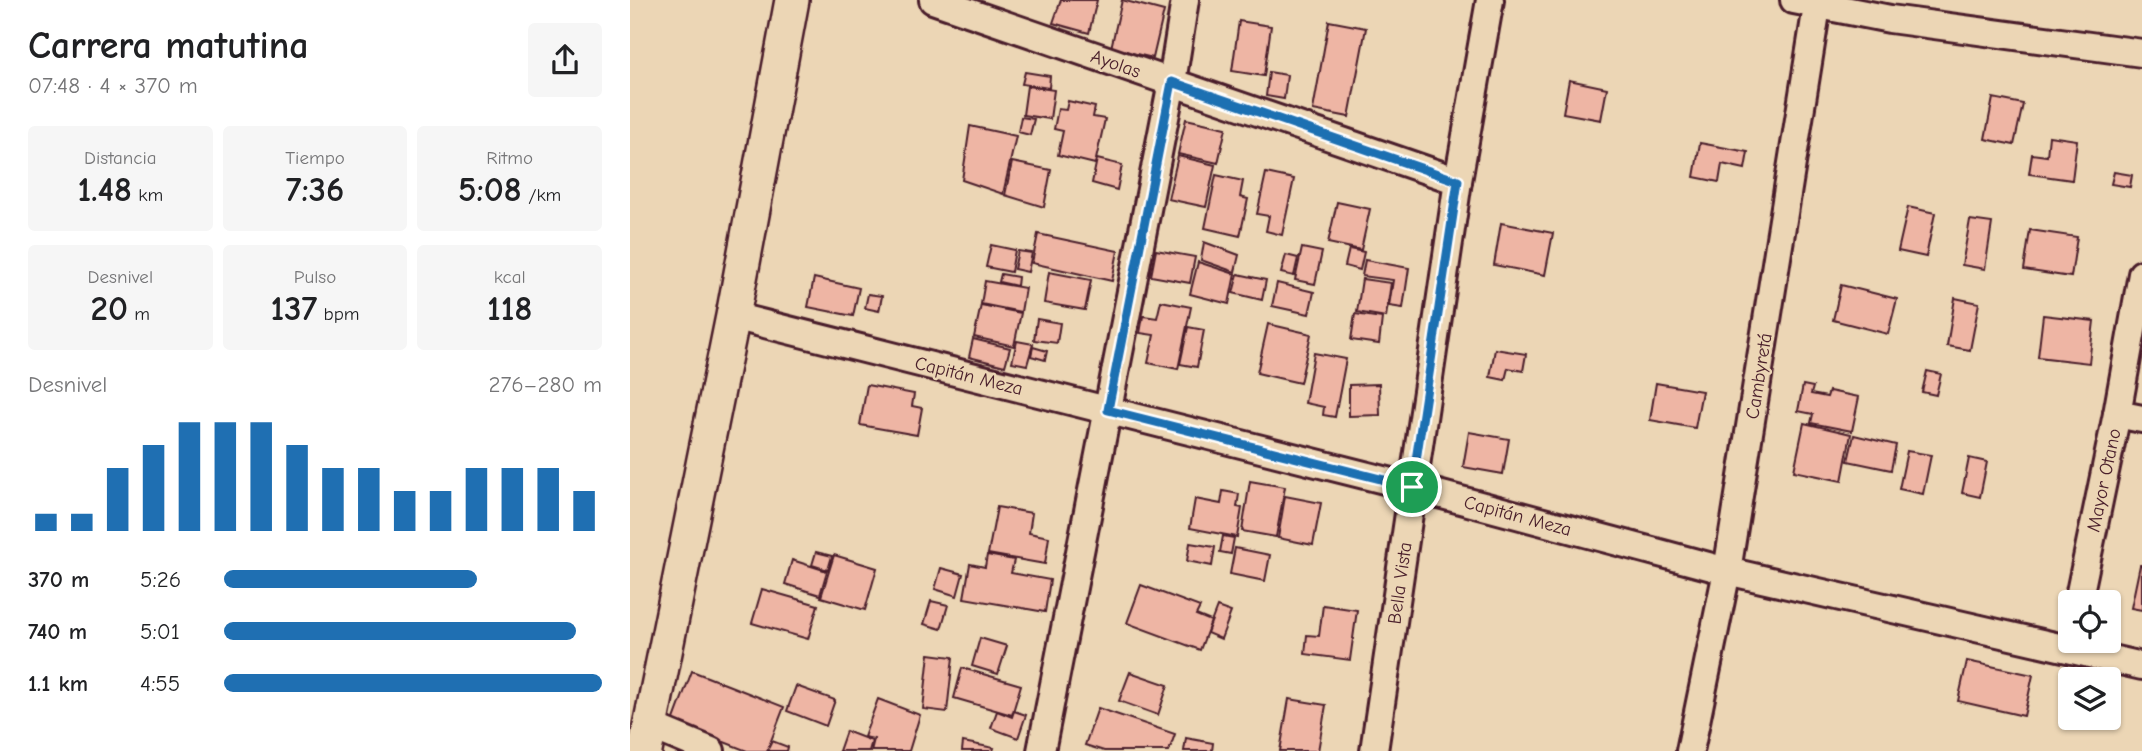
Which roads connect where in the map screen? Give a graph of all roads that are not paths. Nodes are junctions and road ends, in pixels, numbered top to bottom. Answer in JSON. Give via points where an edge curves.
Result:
{"nodes":[{"id":1,"x":792,"y":0,"type":"edge"},
{"id":2,"x":933,"y":0,"type":"edge"},
{"id":3,"x":1185,"y":0,"type":"edge"},
{"id":4,"x":1490,"y":0,"type":"edge"},
{"id":5,"x":1810,"y":2,"type":"edge"},
{"id":6,"x":2142,"y":53,"type":"edge"},
{"id":7,"x":1172,"y":82,"type":"junction"},
{"id":8,"x":1458,"y":181,"type":"junction"},
{"id":9,"x":2142,"y":274,"type":"edge"},
{"id":10,"x":733,"y":316,"type":"junction"},
{"id":11,"x":1108,"y":410,"type":"junction"},
{"id":12,"x":2130,"y":416,"type":"edge"},
{"id":13,"x":1412,"y":487,"type":"junction"},
{"id":14,"x":1727,"y":571,"type":"junction"},
{"id":15,"x":2080,"y":590,"type":"edge"},
{"id":16,"x":2058,"y":641,"type":"edge"},
{"id":17,"x":2101,"y":653,"type":"edge"},
{"id":18,"x":2142,"y":666,"type":"edge"},
{"id":19,"x":648,"y":739,"type":"edge"},
{"id":20,"x":711,"y":751,"type":"edge"},
{"id":21,"x":1041,"y":751,"type":"edge"},
{"id":22,"x":1374,"y":751,"type":"edge"},
{"id":23,"x":1690,"y":751,"type":"edge"}],
"edges":[{"from":1,"to":10,"type":"main road"},
{"from":2,"to":7,"type":"street","name":"Ayolas"},
{"from":3,"to":7,"type":"street"},
{"from":4,"to":8,"type":"street","name":"Bella Vista"},
{"from":5,"to":6,"type":"street"},
{"from":5,"to":14,"type":"street","name":"Cambyretá"},
{"from":7,"to":8,"type":"street","name":"Ayolas"},
{"from":7,"to":11,"type":"street"},
{"from":8,"to":13,"type":"street","name":"Bella Vista"},
{"from":9,"to":12,"type":"street","name":"Mayor Otano"},
{"from":10,"to":11,"type":"street","name":"Capitán Meza"},
{"from":10,"to":19,"type":"main road"},
{"from":11,"to":13,"type":"street","name":"Capitán Meza"},
{"from":11,"to":21,"type":"street"},
{"from":12,"to":15,"type":"street","name":"Mayor Otano"},
{"from":13,"to":14,"type":"street","name":"Capitán Meza"},
{"from":13,"to":22,"type":"street","name":"Bella Vista"},
{"from":14,"to":16,"type":"street","name":"Capitán Meza"},
{"from":14,"to":23,"type":"street","name":"Cambyretá"},
{"from":17,"to":18,"type":"street","name":"Capitán Meza"},
{"from":19,"to":20,"type":"street"}]}
